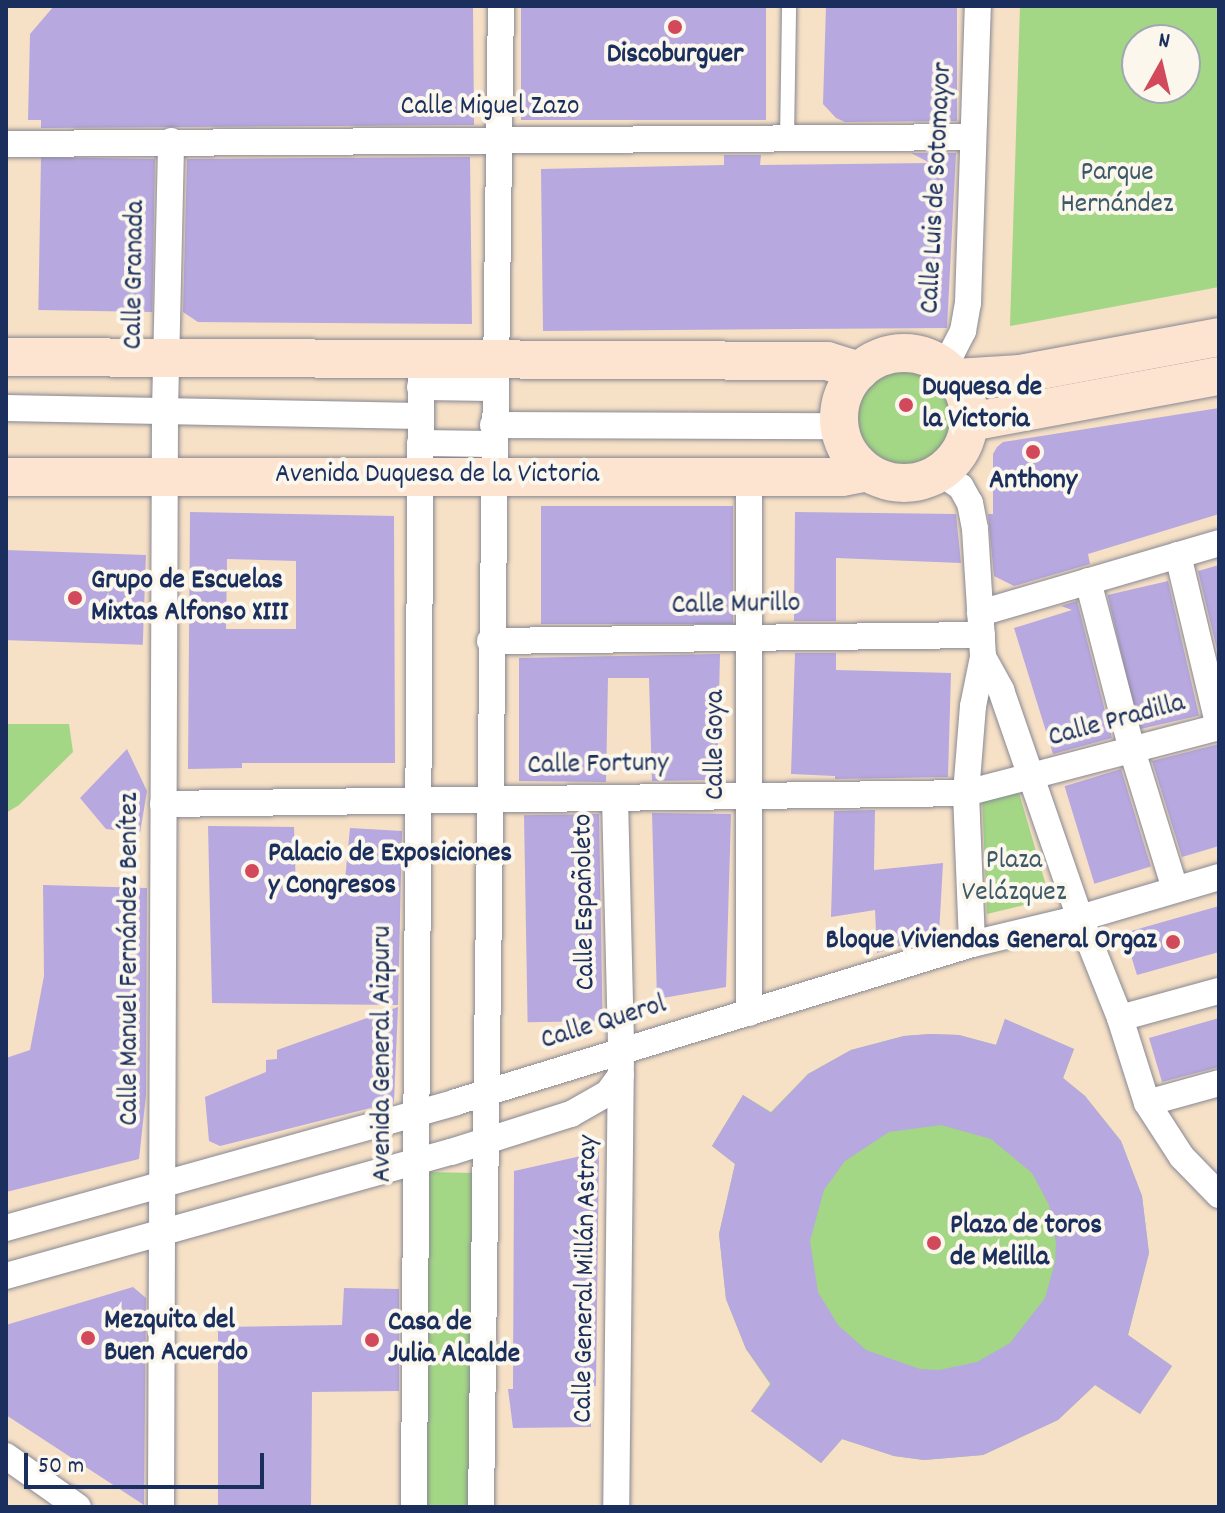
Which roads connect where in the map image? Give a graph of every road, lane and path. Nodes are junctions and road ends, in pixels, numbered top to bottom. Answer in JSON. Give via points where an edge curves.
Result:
{"nodes":[{"id":1,"x":501,"y":6,"type":"edge"},
{"id":2,"x":789,"y":6,"type":"edge"},
{"id":3,"x":978,"y":6,"type":"edge"},
{"id":4,"x":973,"y":137,"type":"junction"},
{"id":5,"x":787,"y":139,"type":"junction"},
{"id":6,"x":498,"y":140,"type":"junction"},
{"id":7,"x":171,"y":141,"type":"junction"},
{"id":8,"x":6,"y":144,"type":"edge"},
{"id":9,"x":1219,"y":337,"type":"edge"},
{"id":10,"x":6,"y":357,"type":"edge"},
{"id":11,"x":166,"y":358,"type":"junction"},
{"id":12,"x":859,"y":371,"type":"junction"},
{"id":13,"x":950,"y":373,"type":"junction"},
{"id":14,"x":420,"y":374,"type":"junction"},
{"id":15,"x":494,"y":375,"type":"junction"},
{"id":16,"x":1219,"y":376,"type":"edge"},
{"id":17,"x":6,"y":408,"type":"edge"},
{"id":18,"x":165,"y":411,"type":"junction"},
{"id":19,"x":970,"y":422,"type":"junction"},
{"id":20,"x":839,"y":426,"type":"junction"},
{"id":21,"x":420,"y":445,"type":"junction"},
{"id":22,"x":493,"y":448,"type":"junction"},
{"id":23,"x":867,"y":472,"type":"junction"},
{"id":24,"x":941,"y":473,"type":"junction"},
{"id":25,"x":164,"y":476,"type":"junction"},
{"id":26,"x":6,"y":477,"type":"edge"},
{"id":27,"x":749,"y":477,"type":"junction"},
{"id":28,"x":1219,"y":543,"type":"edge"},
{"id":29,"x":1178,"y":555,"type":"junction"},
{"id":30,"x":1088,"y":581,"type":"junction"},
{"id":31,"x":982,"y":635,"type":"junction"},
{"id":32,"x":749,"y":638,"type":"junction"},
{"id":33,"x":490,"y":641,"type":"junction"},
{"id":34,"x":988,"y":689,"type":"junction"},
{"id":35,"x":1219,"y":727,"type":"edge"},
{"id":36,"x":1132,"y":750,"type":"junction"},
{"id":37,"x":1032,"y":778,"type":"junction"},
{"id":38,"x":966,"y":793,"type":"junction"},
{"id":39,"x":749,"y":796,"type":"junction"},
{"id":40,"x":615,"y":798,"type":"junction"},
{"id":41,"x":418,"y":800,"type":"junction"},
{"id":42,"x":489,"y":800,"type":"junction"},
{"id":43,"x":163,"y":804,"type":"junction"},
{"id":44,"x":1219,"y":877,"type":"edge"},
{"id":45,"x":1175,"y":889,"type":"junction"},
{"id":46,"x":1080,"y":918,"type":"junction"},
{"id":47,"x":972,"y":944,"type":"junction"},
{"id":48,"x":1219,"y":991,"type":"edge"},
{"id":49,"x":749,"y":1013,"type":"junction"},
{"id":50,"x":1120,"y":1018,"type":"junction"},
{"id":51,"x":621,"y":1064,"type":"junction"},
{"id":52,"x":1219,"y":1083,"type":"edge"},
{"id":53,"x":486,"y":1092,"type":"junction"},
{"id":54,"x":1147,"y":1103,"type":"junction"},
{"id":55,"x":416,"y":1113,"type":"junction"},
{"id":56,"x":485,"y":1142,"type":"junction"},
{"id":57,"x":415,"y":1162,"type":"junction"},
{"id":58,"x":162,"y":1182,"type":"junction"},
{"id":59,"x":1219,"y":1195,"type":"edge"},
{"id":60,"x":6,"y":1228,"type":"edge"},
{"id":61,"x":162,"y":1232,"type":"junction"},
{"id":62,"x":6,"y":1276,"type":"edge"},
{"id":63,"x":6,"y":1456,"type":"edge"},
{"id":64,"x":616,"y":1497,"type":"edge"},
{"id":65,"x":78,"y":1507,"type":"edge"},
{"id":66,"x":161,"y":1507,"type":"edge"},
{"id":67,"x":414,"y":1507,"type":"edge"},
{"id":68,"x":481,"y":1507,"type":"edge"}],
"edges":[{"from":1,"to":6,"type":"street"},
{"from":2,"to":5,"type":"lane"},
{"from":3,"to":4,"type":"street","name":"Calle Luis de Sotomayor"},
{"from":4,"to":5,"type":"street","name":"Calle Miguel Zazo"},
{"from":4,"to":13,"type":"street","name":"Calle Luis de Sotomayor","via":[[968,303]]},
{"from":5,"to":6,"type":"street","name":"Calle Miguel Zazo"},
{"from":6,"to":7,"type":"street","name":"Calle Miguel Zazo"},
{"from":6,"to":15,"type":"street"},
{"from":7,"to":8,"type":"street","name":"Calle Miguel Zazo"},
{"from":7,"to":11,"type":"street","name":"Calle Granada"},
{"from":9,"to":13,"type":"main road","via":[[1020,374]]},
{"from":10,"to":11,"type":"main road"},
{"from":11,"to":14,"type":"main road"},
{"from":11,"to":18,"type":"street","name":"Calle Granada"},
{"from":12,"to":13,"type":"main road","via":[[892,354],[911,354]]},
{"from":12,"to":15,"type":"main road","via":[[827,361]]},
{"from":12,"to":20,"type":"main road","via":[[846,387]]},
{"from":13,"to":19,"type":"main road","via":[[964,392]]},
{"from":14,"to":15,"type":"main road"},
{"from":14,"to":21,"type":"street","name":"Avenida General Aizpuru"},
{"from":15,"to":22,"type":"street"},
{"from":16,"to":19,"type":"main road"},
{"from":17,"to":18,"type":"street"},
{"from":18,"to":21,"type":"street"},
{"from":18,"to":25,"type":"street","name":"Calle Manuel Fernández Benítez"},
{"from":19,"to":24,"type":"main road","via":[[966,442]]},
{"from":20,"to":22,"type":"street"},
{"from":20,"to":23,"type":"main road","via":[[844,444]]},
{"from":21,"to":22,"type":"main road","name":"Avenida Duquesa de la Victoria"},
{"from":21,"to":25,"type":"main road","name":"Avenida Duquesa de la Victoria"},
{"from":21,"to":41,"type":"street","name":"Avenida General Aizpuru"},
{"from":22,"to":27,"type":"main road","name":"Avenida Duquesa de la Victoria"},
{"from":22,"to":33,"type":"street"},
{"from":23,"to":24,"type":"main road","via":[[903,484]]},
{"from":23,"to":27,"type":"main road","name":"Avenida Duquesa de la Victoria"},
{"from":24,"to":31,"type":"street","via":[[961,487],[970,503]]},
{"from":25,"to":26,"type":"main road","name":"Avenida Duquesa de la Victoria"},
{"from":25,"to":43,"type":"street","name":"Calle Manuel Fernández Benítez"},
{"from":27,"to":32,"type":"street","name":"Calle Goya"},
{"from":28,"to":29,"type":"street","name":"Calle Murillo"},
{"from":29,"to":30,"type":"street","name":"Calle Murillo"},
{"from":29,"to":35,"type":"street"},
{"from":30,"to":31,"type":"street","name":"Calle Murillo"},
{"from":30,"to":36,"type":"street"},
{"from":31,"to":32,"type":"street","name":"Calle Murillo"},
{"from":31,"to":34,"type":"street"},
{"from":32,"to":33,"type":"street","name":"Calle Murillo"},
{"from":32,"to":39,"type":"street","name":"Calle Goya"},
{"from":33,"to":42,"type":"street"},
{"from":34,"to":37,"type":"street"},
{"from":34,"to":38,"type":"street"},
{"from":35,"to":36,"type":"street","name":"Calle Pradilla"},
{"from":36,"to":37,"type":"street","name":"Calle Pradilla"},
{"from":36,"to":45,"type":"street"},
{"from":37,"to":38,"type":"street","name":"Calle Fortuny"},
{"from":37,"to":46,"type":"street"},
{"from":38,"to":39,"type":"street","name":"Calle Fortuny"},
{"from":38,"to":47,"type":"street"},
{"from":39,"to":40,"type":"street","name":"Calle Fortuny"},
{"from":39,"to":49,"type":"street","name":"Calle Goya"},
{"from":40,"to":42,"type":"street","name":"Calle Fortuny"},
{"from":40,"to":51,"type":"street","name":"Calle Españoleto"},
{"from":41,"to":42,"type":"street","name":"Calle Fortuny"},
{"from":41,"to":43,"type":"street","name":"Calle Fortuny"},
{"from":41,"to":55,"type":"street","name":"Avenida General Aizpuru"},
{"from":42,"to":53,"type":"street"},
{"from":43,"to":58,"type":"street","name":"Calle Manuel Fernández Benítez"},
{"from":44,"to":45,"type":"street","name":"Calle Querol"},
{"from":45,"to":46,"type":"street","name":"Calle Querol"},
{"from":46,"to":47,"type":"street","name":"Calle Querol"},
{"from":46,"to":50,"type":"street"},
{"from":47,"to":49,"type":"street","name":"Calle Querol"},
{"from":48,"to":50,"type":"street"},
{"from":49,"to":51,"type":"street","name":"Calle Querol"},
{"from":50,"to":54,"type":"street"},
{"from":51,"to":53,"type":"street","name":"Calle Querol"},
{"from":51,"to":56,"type":"street","name":"Calle Querol","via":[[608,1093],[571,1114]]},
{"from":51,"to":64,"type":"street","name":"Calle General Millán Astray"},
{"from":52,"to":54,"type":"street"},
{"from":53,"to":55,"type":"street","name":"Calle Querol"},
{"from":53,"to":56,"type":"street"},
{"from":54,"to":59,"type":"street","via":[[1182,1157]]},
{"from":55,"to":57,"type":"street","name":"Avenida General Aizpuru"},
{"from":55,"to":58,"type":"street","name":"Calle Querol"},
{"from":56,"to":57,"type":"street","name":"Calle Querol"},
{"from":56,"to":68,"type":"street"},
{"from":57,"to":61,"type":"street","name":"Calle Querol"},
{"from":57,"to":67,"type":"street","name":"Avenida General Aizpuru"},
{"from":58,"to":60,"type":"street","name":"Calle Querol"},
{"from":58,"to":61,"type":"street","name":"Calle Manuel Fernández Benítez"},
{"from":61,"to":62,"type":"street","name":"Calle Querol"},
{"from":61,"to":66,"type":"street","name":"Calle Manuel Fernández Benítez"},
{"from":63,"to":65,"type":"street"}]}
